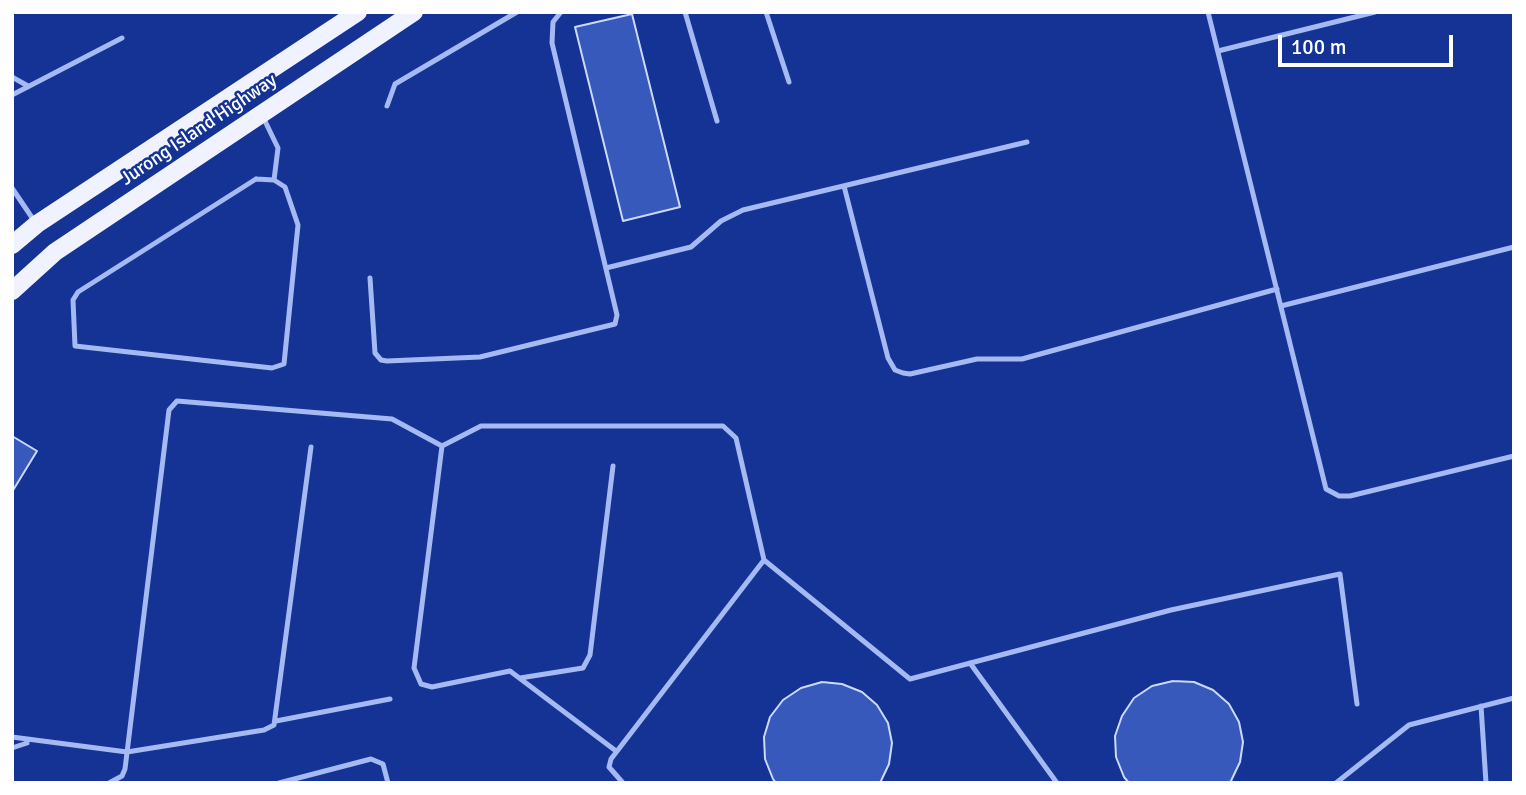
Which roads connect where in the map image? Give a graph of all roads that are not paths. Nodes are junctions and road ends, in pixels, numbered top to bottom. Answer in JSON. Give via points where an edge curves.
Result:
{"nodes":[{"id":1,"x":358,"y":12,"type":"edge"},
{"id":2,"x":414,"y":12,"type":"edge"},
{"id":3,"x":517,"y":12,"type":"edge"},
{"id":4,"x":561,"y":12,"type":"edge"},
{"id":5,"x":685,"y":12,"type":"edge"},
{"id":6,"x":766,"y":12,"type":"edge"},
{"id":7,"x":1208,"y":12,"type":"edge"},
{"id":8,"x":1374,"y":12,"type":"edge"},
{"id":9,"x":122,"y":38,"type":"dead end"},
{"id":10,"x":1218,"y":51,"type":"junction"},
{"id":11,"x":12,"y":77,"type":"edge"},
{"id":12,"x":789,"y":82,"type":"dead end"},
{"id":13,"x":28,"y":86,"type":"junction"},
{"id":14,"x":12,"y":95,"type":"edge"},
{"id":15,"x":387,"y":106,"type":"dead end"},
{"id":16,"x":261,"y":114,"type":"junction"},
{"id":17,"x":718,"y":121,"type":"dead end"},
{"id":18,"x":1027,"y":142,"type":"dead end"},
{"id":19,"x":274,"y":180,"type":"junction"},
{"id":20,"x":844,"y":186,"type":"junction"},
{"id":21,"x":12,"y":188,"type":"edge"},
{"id":22,"x":37,"y":224,"type":"junction"},
{"id":23,"x":12,"y":245,"type":"edge"},
{"id":24,"x":1514,"y":247,"type":"edge"},
{"id":25,"x":606,"y":268,"type":"junction"},
{"id":26,"x":370,"y":278,"type":"dead end"},
{"id":27,"x":1276,"y":289,"type":"junction"},
{"id":28,"x":12,"y":291,"type":"edge"},
{"id":29,"x":1280,"y":306,"type":"junction"},
{"id":30,"x":442,"y":446,"type":"junction"},
{"id":31,"x":311,"y":447,"type":"dead end"},
{"id":32,"x":1514,"y":457,"type":"edge"},
{"id":33,"x":613,"y":466,"type":"dead end"},
{"id":34,"x":764,"y":560,"type":"junction"},
{"id":35,"x":970,"y":663,"type":"junction"},
{"id":36,"x":520,"y":678,"type":"junction"},
{"id":37,"x":1514,"y":698,"type":"edge"},
{"id":38,"x":390,"y":699,"type":"dead end"},
{"id":39,"x":1357,"y":704,"type":"dead end"},
{"id":40,"x":1482,"y":706,"type":"junction"},
{"id":41,"x":276,"y":721,"type":"junction"},
{"id":42,"x":12,"y":737,"type":"edge"},
{"id":43,"x":30,"y":742,"type":"junction"},
{"id":44,"x":12,"y":748,"type":"edge"},
{"id":45,"x":617,"y":751,"type":"junction"},
{"id":46,"x":127,"y":752,"type":"junction"},
{"id":47,"x":109,"y":783,"type":"edge"},
{"id":48,"x":279,"y":783,"type":"edge"},
{"id":49,"x":388,"y":783,"type":"edge"},
{"id":50,"x":623,"y":783,"type":"edge"},
{"id":51,"x":1057,"y":783,"type":"edge"},
{"id":52,"x":1336,"y":783,"type":"edge"},
{"id":53,"x":1486,"y":783,"type":"edge"}],
"edges":[{"from":1,"to":22,"type":"main road","name":"Jurong Island Highway"},
{"from":2,"to":16,"type":"main road","name":"Jurong Island Highway"},
{"from":3,"to":15,"type":"lane","via":[[394,84]]},
{"from":4,"to":25,"type":"lane","via":[[553,22],[552,43]]},
{"from":5,"to":17,"type":"lane"},
{"from":6,"to":12,"type":"lane"},
{"from":7,"to":10,"type":"lane"},
{"from":8,"to":10,"type":"lane"},
{"from":9,"to":13,"type":"lane"},
{"from":10,"to":27,"type":"lane"},
{"from":11,"to":13,"type":"lane"},
{"from":13,"to":14,"type":"lane"},
{"from":16,"to":19,"type":"lane","via":[[278,148]]},
{"from":16,"to":28,"type":"main road","name":"Jurong Island Highway","via":[[55,252]]},
{"from":18,"to":20,"type":"lane"},
{"from":19,"to":19,"type":"lane","via":[[256,180],[78,292],[73,300],[75,346],[272,368],[284,364],[298,225],[285,187]]},
{"from":20,"to":25,"type":"lane","via":[[730,214],[691,247]]},
{"from":20,"to":27,"type":"lane","via":[[888,358],[895,370],[903,373],[977,359],[1022,359]]},
{"from":21,"to":22,"type":"lane"},
{"from":22,"to":23,"type":"main road","name":"Jurong Island Highway"},
{"from":24,"to":29,"type":"lane"},
{"from":25,"to":26,"type":"lane","via":[[615,324],[466,360],[387,361],[377,357]]},
{"from":27,"to":29,"type":"lane"},
{"from":29,"to":32,"type":"lane","via":[[1323,484],[1331,493],[1350,496]]},
{"from":30,"to":34,"type":"lane","via":[[481,426],[723,426],[736,438]]},
{"from":30,"to":36,"type":"lane","via":[[414,668],[421,684],[432,687],[510,671]]},
{"from":30,"to":46,"type":"lane","via":[[392,419],[177,401],[169,410]]},
{"from":31,"to":41,"type":"lane"},
{"from":33,"to":36,"type":"lane","via":[[590,655],[583,668]]},
{"from":34,"to":35,"type":"lane","via":[[911,679]]},
{"from":34,"to":45,"type":"lane"},
{"from":35,"to":39,"type":"lane","via":[[1171,610],[1340,574]]},
{"from":35,"to":51,"type":"lane"},
{"from":36,"to":45,"type":"lane"},
{"from":37,"to":40,"type":"lane"},
{"from":38,"to":41,"type":"lane"},
{"from":40,"to":52,"type":"lane","via":[[1409,725]]},
{"from":40,"to":53,"type":"lane"},
{"from":41,"to":46,"type":"lane","via":[[264,730]]},
{"from":42,"to":43,"type":"lane"},
{"from":43,"to":44,"type":"lane"},
{"from":43,"to":46,"type":"lane"},
{"from":45,"to":50,"type":"lane","via":[[609,767]]},
{"from":46,"to":47,"type":"lane","via":[[124,772]]},
{"from":48,"to":49,"type":"lane","via":[[371,759],[383,764]]}]}
